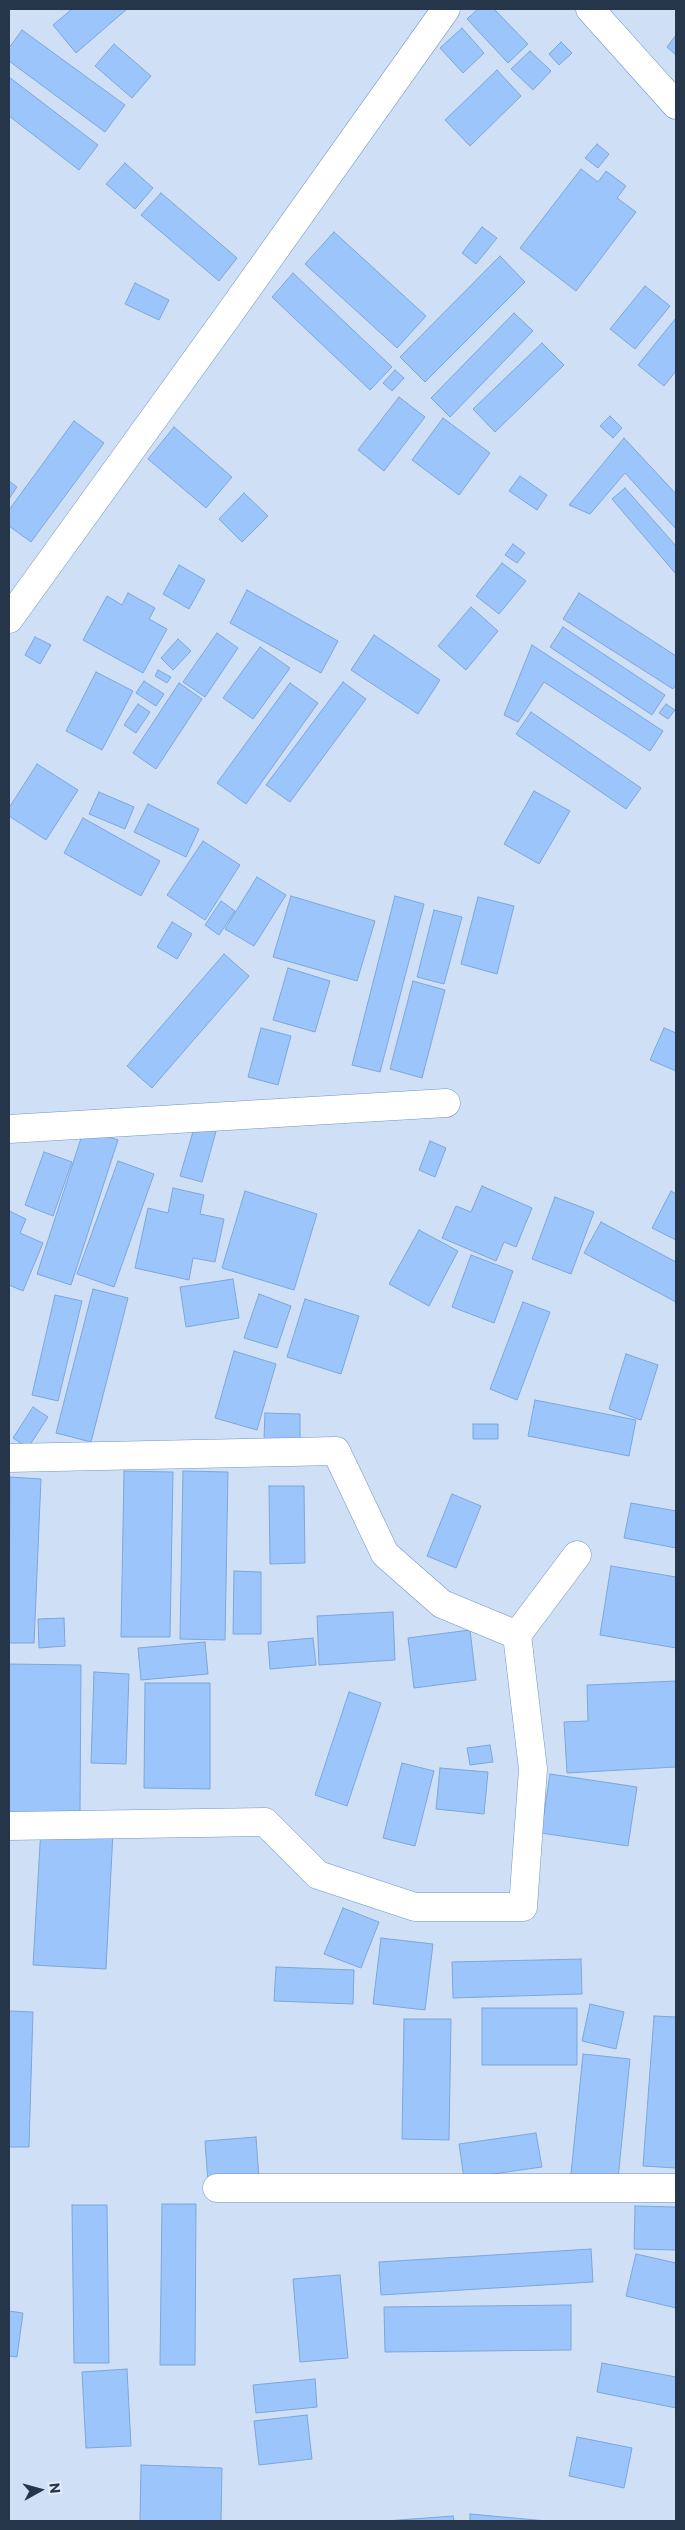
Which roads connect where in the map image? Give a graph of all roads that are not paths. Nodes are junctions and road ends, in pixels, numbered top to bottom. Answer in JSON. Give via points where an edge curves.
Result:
{"nodes":[{"id":1,"x":446,"y":9,"type":"edge"},
{"id":2,"x":590,"y":9,"type":"edge"},
{"id":3,"x":676,"y":105,"type":"edge"},
{"id":4,"x":9,"y":619,"type":"edge"},
{"id":5,"x":446,"y":1103,"type":"dead end"},
{"id":6,"x":9,"y":1129,"type":"edge"},
{"id":7,"x":9,"y":1458,"type":"edge"},
{"id":8,"x":577,"y":1555,"type":"dead end"},
{"id":9,"x":517,"y":1635,"type":"junction"},
{"id":10,"x":9,"y":1826,"type":"edge"},
{"id":11,"x":217,"y":2188,"type":"dead end"},
{"id":12,"x":676,"y":2188,"type":"edge"}],
"edges":[{"from":1,"to":4,"type":"street"},
{"from":2,"to":3,"type":"street"},
{"from":5,"to":6,"type":"street"},
{"from":7,"to":9,"type":"street","via":[[336,1451],[385,1554],[442,1604]]},
{"from":8,"to":9,"type":"street"},
{"from":9,"to":10,"type":"street","via":[[533,1769],[523,1907],[415,1908],[318,1875],[265,1822]]},
{"from":11,"to":12,"type":"street"}]}
